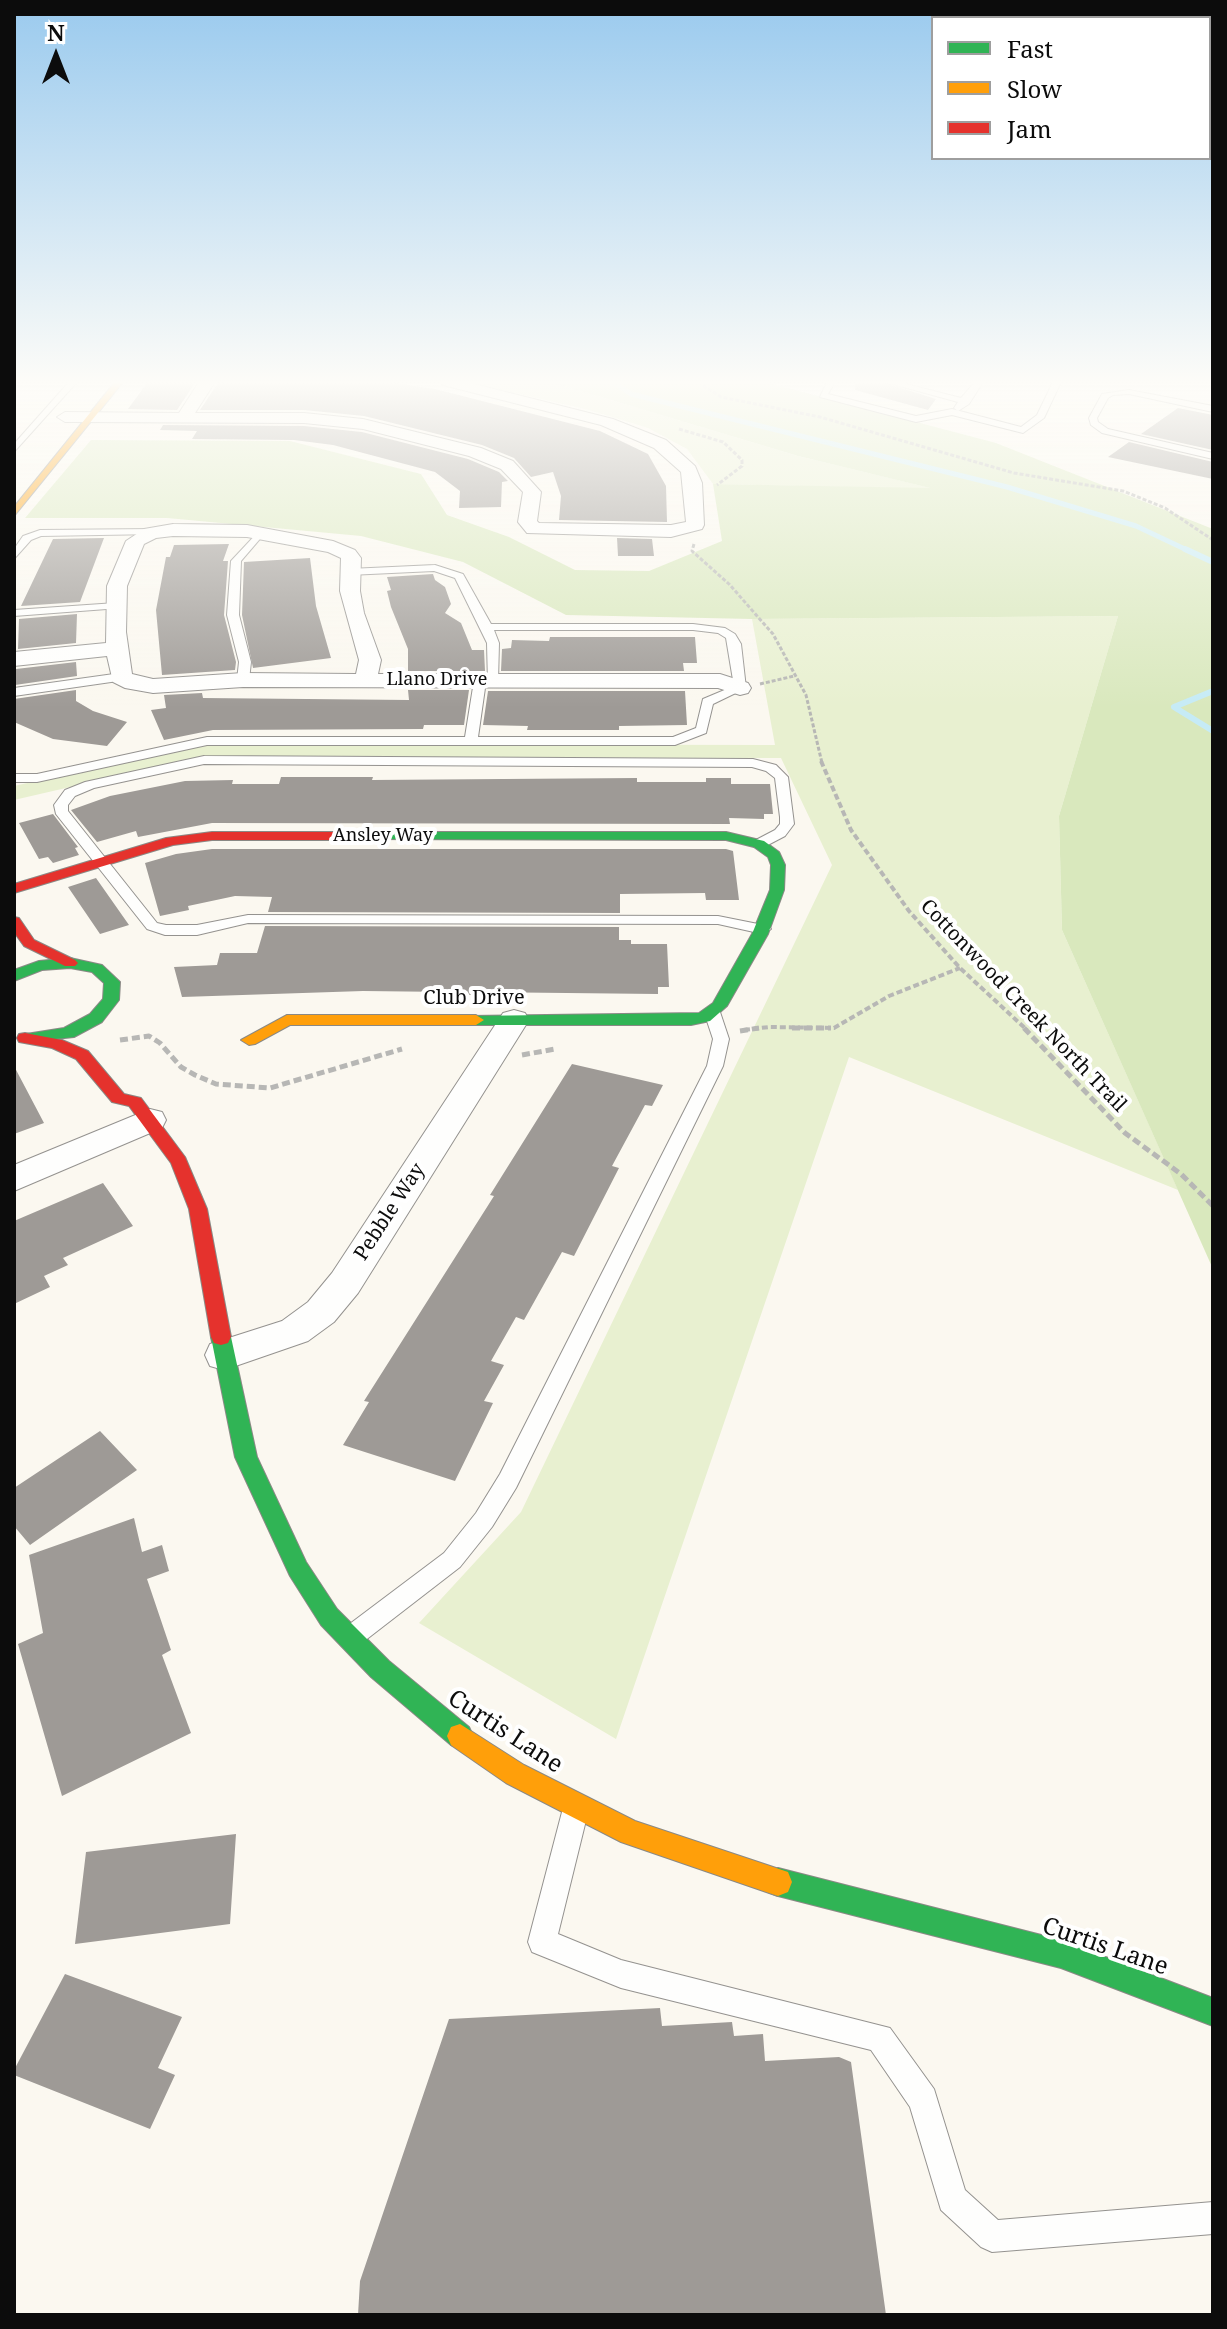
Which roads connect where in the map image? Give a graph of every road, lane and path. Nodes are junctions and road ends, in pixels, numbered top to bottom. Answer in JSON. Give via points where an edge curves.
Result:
{"nodes":[{"id":1,"x":32,"y":491,"type":"edge"},
{"id":2,"x":531,"y":491,"type":"edge"},
{"id":3,"x":693,"y":491,"type":"edge"},
{"id":4,"x":1121,"y":491,"type":"edge"},
{"id":5,"x":14,"y":513,"type":"edge"},
{"id":6,"x":154,"y":532,"type":"junction"},
{"id":7,"x":260,"y":533,"type":"junction"},
{"id":8,"x":1213,"y":540,"type":"edge"},
{"id":9,"x":14,"y":556,"type":"edge"},
{"id":10,"x":700,"y":558,"type":"dead end"},
{"id":11,"x":349,"y":572,"type":"junction"},
{"id":12,"x":116,"y":606,"type":"junction"},
{"id":13,"x":14,"y":613,"type":"edge"},
{"id":14,"x":487,"y":627,"type":"junction"},
{"id":15,"x":116,"y":640,"type":"junction"},
{"id":16,"x":14,"y":643,"type":"edge"},
{"id":17,"x":14,"y":659,"type":"edge"},
{"id":18,"x":794,"y":676,"type":"junction"},
{"id":19,"x":127,"y":680,"type":"junction"},
{"id":20,"x":243,"y":680,"type":"junction"},
{"id":21,"x":366,"y":680,"type":"junction"},
{"id":22,"x":486,"y":681,"type":"junction"},
{"id":23,"x":740,"y":688,"type":"junction"},
{"id":24,"x":14,"y":692,"type":"edge"},
{"id":25,"x":471,"y":741,"type":"junction"},
{"id":26,"x":14,"y":778,"type":"edge"},
{"id":27,"x":759,"y":844,"type":"junction"},
{"id":28,"x":101,"y":862,"type":"junction"},
{"id":29,"x":14,"y":889,"type":"edge"},
{"id":30,"x":14,"y":921,"type":"edge"},
{"id":31,"x":763,"y":929,"type":"junction"},
{"id":32,"x":70,"y":963,"type":"junction"},
{"id":33,"x":14,"y":976,"type":"edge"},
{"id":34,"x":105,"y":1009,"type":"junction"},
{"id":35,"x":708,"y":1014,"type":"junction"},
{"id":36,"x":514,"y":1020,"type":"junction"},
{"id":37,"x":105,"y":1035,"type":"dead end"},
{"id":38,"x":20,"y":1037,"type":"edge"},
{"id":39,"x":249,"y":1040,"type":"dead end"},
{"id":40,"x":144,"y":1103,"type":"junction"},
{"id":41,"x":14,"y":1179,"type":"edge"},
{"id":42,"x":1213,"y":1206,"type":"edge"},
{"id":43,"x":224,"y":1355,"type":"junction"},
{"id":44,"x":349,"y":1638,"type":"junction"},
{"id":45,"x":577,"y":1805,"type":"junction"},
{"id":46,"x":1213,"y":2012,"type":"edge"},
{"id":47,"x":1213,"y":2218,"type":"edge"}],
"edges":[{"from":1,"to":5,"type":"street"},
{"from":2,"to":3,"type":"street","via":[[527,522],[534,529],[687,529],[695,525]]},
{"from":4,"to":8,"type":"path","via":[[1165,508]]},
{"from":6,"to":7,"type":"street"},
{"from":6,"to":9,"type":"lane","via":[[40,533],[27,538]]},
{"from":6,"to":12,"type":"street","via":[[136,541],[117,586]]},
{"from":7,"to":11,"type":"street","via":[[342,550],[351,558]]},
{"from":7,"to":20,"type":"lane","via":[[236,561],[233,615],[245,662]]},
{"from":10,"to":18,"type":"path","name":"Cottonwood Creek North Trail","via":[[773,634]]},
{"from":11,"to":14,"type":"lane","via":[[454,572]]},
{"from":11,"to":21,"type":"street","via":[[354,613],[370,660]]},
{"from":12,"to":13,"type":"lane"},
{"from":12,"to":15,"type":"street"},
{"from":14,"to":22,"type":"lane","via":[[493,643]]},
{"from":14,"to":23,"type":"lane","via":[[721,630],[735,644]]},
{"from":15,"to":16,"type":"street"},
{"from":15,"to":17,"type":"street"},
{"from":15,"to":19,"type":"street"},
{"from":18,"to":23,"type":"path"},
{"from":18,"to":42,"type":"path","name":"Cottonwood Creek North Trail","via":[[809,705],[833,794],[851,830],[909,911],[1125,1133],[1181,1174]]},
{"from":19,"to":20,"type":"street","name":"Llano Drive","via":[[153,686]]},
{"from":19,"to":24,"type":"lane"},
{"from":20,"to":21,"type":"street","name":"Llano Drive"},
{"from":21,"to":22,"type":"street","name":"Llano Drive"},
{"from":22,"to":23,"type":"street","name":"Llano Drive","via":[[720,681]]},
{"from":22,"to":25,"type":"lane"},
{"from":23,"to":25,"type":"lane","via":[[707,702],[702,730],[675,741]]},
{"from":25,"to":26,"type":"lane","via":[[199,741],[50,775]]},
{"from":27,"to":28,"type":"street","name":"Ansley Way","via":[[726,836],[212,836],[171,841]]},
{"from":27,"to":28,"type":"lane","via":[[780,833],[787,817],[781,777],[753,763],[204,760],[90,785],[64,799],[61,811]]},
{"from":27,"to":31,"type":"street","via":[[778,865],[777,890]]},
{"from":28,"to":29,"type":"street","name":"Ansley Way"},
{"from":28,"to":31,"type":"lane","via":[[152,926],[165,930],[197,930],[248,919],[718,920]]},
{"from":30,"to":32,"type":"street","via":[[29,943]]},
{"from":31,"to":35,"type":"street","via":[[719,1006]]},
{"from":32,"to":33,"type":"street","via":[[39,966]]},
{"from":32,"to":34,"type":"street","via":[[97,968],[112,982],[114,991]]},
{"from":34,"to":37,"type":"street"},
{"from":34,"to":38,"type":"street","via":[[68,1033]]},
{"from":35,"to":36,"type":"street","name":"Club Drive","via":[[691,1020]]},
{"from":35,"to":44,"type":"lane","via":[[721,1039],[715,1066],[508,1481],[452,1560]]},
{"from":36,"to":39,"type":"street","name":"Club Drive","via":[[287,1020]]},
{"from":36,"to":43,"type":"street","name":"Pebble Way","via":[[345,1283],[321,1312],[295,1331]]},
{"from":38,"to":40,"type":"street","name":"Curtis Lane","via":[[82,1055],[118,1098]]},
{"from":40,"to":41,"type":"street"},
{"from":40,"to":43,"type":"street","name":"Curtis Lane","via":[[189,1180]]},
{"from":43,"to":44,"type":"street","name":"Curtis Lane","via":[[246,1457],[298,1569]]},
{"from":44,"to":45,"type":"street","name":"Curtis Lane","via":[[445,1726],[515,1774]]},
{"from":45,"to":46,"type":"street","name":"Curtis Lane","via":[[630,1833],[755,1876],[1061,1954]]},
{"from":45,"to":47,"type":"lane","via":[[542,1942],[621,1974],[880,2038],[923,2100],[952,2199],[992,2236]]}]}
